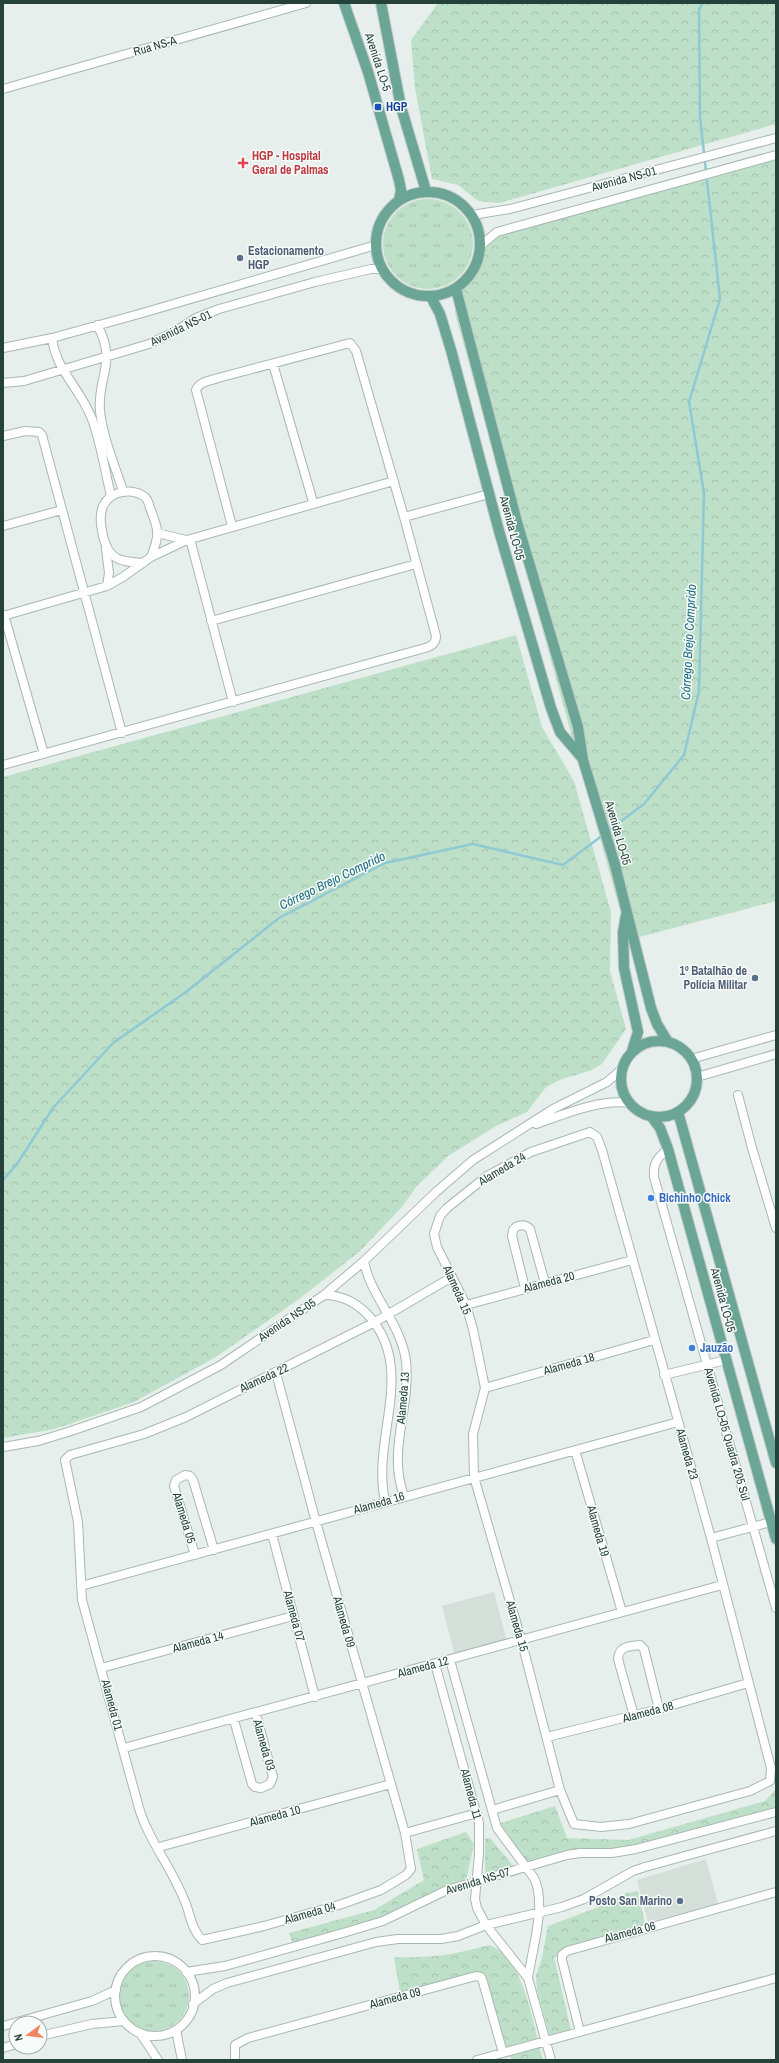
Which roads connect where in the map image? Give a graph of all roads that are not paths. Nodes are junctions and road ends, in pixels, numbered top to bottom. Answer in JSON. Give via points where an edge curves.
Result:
{"nodes":[{"id":1,"x":306,"y":3,"type":"edge"},
{"id":2,"x":344,"y":3,"type":"edge"},
{"id":3,"x":381,"y":3,"type":"edge"},
{"id":4,"x":3,"y":89,"type":"edge"},
{"id":5,"x":776,"y":138,"type":"edge"},
{"id":6,"x":776,"y":155,"type":"edge"},
{"id":7,"x":426,"y":191,"type":"junction"},
{"id":8,"x":399,"y":200,"type":"junction"},
{"id":9,"x":472,"y":215,"type":"junction"},
{"id":10,"x":376,"y":245,"type":"junction"},
{"id":11,"x":480,"y":246,"type":"junction"},
{"id":12,"x":382,"y":269,"type":"junction"},
{"id":13,"x":456,"y":289,"type":"junction"},
{"id":14,"x":431,"y":296,"type":"junction"},
{"id":15,"x":97,"y":325,"type":"junction"},
{"id":16,"x":52,"y":338,"type":"junction"},
{"id":17,"x":3,"y":348,"type":"edge"},
{"id":18,"x":108,"y":356,"type":"junction"},
{"id":19,"x":273,"y":364,"type":"junction"},
{"id":20,"x":63,"y":370,"type":"junction"},
{"id":21,"x":3,"y":383,"type":"edge"},
{"id":22,"x":3,"y":436,"type":"edge"},
{"id":23,"x":394,"y":481,"type":"junction"},
{"id":24,"x":124,"y":491,"type":"junction"},
{"id":25,"x":490,"y":494,"type":"junction"},
{"id":26,"x":112,"y":496,"type":"junction"},
{"id":27,"x":313,"y":502,"type":"junction"},
{"id":28,"x":62,"y":510,"type":"junction"},
{"id":29,"x":404,"y":517,"type":"junction"},
{"id":30,"x":3,"y":526,"type":"edge"},
{"id":31,"x":232,"y":526,"type":"junction"},
{"id":32,"x":157,"y":533,"type":"junction"},
{"id":33,"x":188,"y":539,"type":"junction"},
{"id":34,"x":106,"y":548,"type":"junction"},
{"id":35,"x":151,"y":557,"type":"junction"},
{"id":36,"x":143,"y":563,"type":"junction"},
{"id":37,"x":416,"y":564,"type":"junction"},
{"id":38,"x":107,"y":586,"type":"junction"},
{"id":39,"x":85,"y":592,"type":"junction"},
{"id":40,"x":4,"y":615,"type":"edge"},
{"id":41,"x":211,"y":621,"type":"junction"},
{"id":42,"x":233,"y":702,"type":"junction"},
{"id":43,"x":122,"y":733,"type":"junction"},
{"id":44,"x":44,"y":754,"type":"junction"},
{"id":45,"x":584,"y":760,"type":"junction"},
{"id":46,"x":3,"y":765,"type":"edge"},
{"id":47,"x":626,"y":913,"type":"junction"},
{"id":48,"x":776,"y":1035,"type":"edge"},
{"id":49,"x":668,"y":1042,"type":"junction"},
{"id":50,"x":632,"y":1051,"type":"junction"},
{"id":51,"x":776,"y":1054,"type":"edge"},
{"id":52,"x":691,"y":1059,"type":"junction"},
{"id":53,"x":622,"y":1069,"type":"junction"},
{"id":54,"x":697,"y":1077,"type":"junction"},
{"id":55,"x":738,"y":1095,"type":"dead end"},
{"id":56,"x":630,"y":1103,"type":"junction"},
{"id":57,"x":678,"y":1112,"type":"junction"},
{"id":58,"x":651,"y":1116,"type":"junction"},
{"id":59,"x":526,"y":1128,"type":"junction"},
{"id":60,"x":590,"y":1132,"type":"joint"},
{"id":61,"x":668,"y":1149,"type":"junction"},
{"id":62,"x":776,"y":1228,"type":"edge"},
{"id":63,"x":434,"y":1234,"type":"joint"},
{"id":64,"x":632,"y":1260,"type":"junction"},
{"id":65,"x":364,"y":1261,"type":"junction"},
{"id":66,"x":452,"y":1277,"type":"junction"},
{"id":67,"x":545,"y":1283,"type":"junction"},
{"id":68,"x":525,"y":1288,"type":"junction"},
{"id":69,"x":324,"y":1295,"type":"junction"},
{"id":70,"x":466,"y":1304,"type":"junction"},
{"id":71,"x":389,"y":1314,"type":"junction"},
{"id":72,"x":375,"y":1322,"type":"junction"},
{"id":73,"x":654,"y":1340,"type":"junction"},
{"id":74,"x":726,"y":1360,"type":"junction"},
{"id":75,"x":707,"y":1365,"type":"junction"},
{"id":76,"x":276,"y":1373,"type":"junction"},
{"id":77,"x":664,"y":1375,"type":"junction"},
{"id":78,"x":485,"y":1388,"type":"junction"},
{"id":79,"x":678,"y":1422,"type":"junction"},
{"id":80,"x":7,"y":1447,"type":"edge"},
{"id":81,"x":575,"y":1450,"type":"junction"},
{"id":82,"x":66,"y":1458,"type":"joint"},
{"id":83,"x":776,"y":1463,"type":"edge"},
{"id":84,"x":474,"y":1477,"type":"junction"},
{"id":85,"x":404,"y":1496,"type":"junction"},
{"id":86,"x":385,"y":1501,"type":"junction"},
{"id":87,"x":316,"y":1522,"type":"junction"},
{"id":88,"x":771,"y":1522,"type":"junction"},
{"id":89,"x":754,"y":1527,"type":"junction"},
{"id":90,"x":272,"y":1534,"type":"junction"},
{"id":91,"x":711,"y":1538,"type":"junction"},
{"id":92,"x":776,"y":1539,"type":"edge"},
{"id":93,"x":214,"y":1550,"type":"junction"},
{"id":94,"x":195,"y":1555,"type":"junction"},
{"id":95,"x":722,"y":1585,"type":"junction"},
{"id":96,"x":81,"y":1586,"type":"junction"},
{"id":97,"x":776,"y":1608,"type":"edge"},
{"id":98,"x":622,"y":1612,"type":"junction"},
{"id":99,"x":293,"y":1616,"type":"junction"},
{"id":100,"x":521,"y":1639,"type":"junction"},
{"id":101,"x":450,"y":1660,"type":"junction"},
{"id":102,"x":435,"y":1664,"type":"junction"},
{"id":103,"x":102,"y":1668,"type":"junction"},
{"id":104,"x":748,"y":1683,"type":"junction"},
{"id":105,"x":362,"y":1684,"type":"junction"},
{"id":106,"x":315,"y":1697,"type":"junction"},
{"id":107,"x":659,"y":1709,"type":"junction"},
{"id":108,"x":256,"y":1714,"type":"junction"},
{"id":109,"x":634,"y":1716,"type":"junction"},
{"id":110,"x":234,"y":1720,"type":"junction"},
{"id":111,"x":470,"y":1734,"type":"junction"},
{"id":112,"x":547,"y":1737,"type":"junction"},
{"id":113,"x":456,"y":1738,"type":"junction"},
{"id":114,"x":124,"y":1748,"type":"junction"},
{"id":115,"x":770,"y":1782,"type":"joint"},
{"id":116,"x":391,"y":1784,"type":"junction"},
{"id":117,"x":560,"y":1790,"type":"junction"},
{"id":118,"x":492,"y":1810,"type":"junction"},
{"id":119,"x":776,"y":1812,"type":"edge"},
{"id":120,"x":477,"y":1813,"type":"junction"},
{"id":121,"x":776,"y":1831,"type":"edge"},
{"id":122,"x":405,"y":1833,"type":"junction"},
{"id":123,"x":159,"y":1848,"type":"junction"},
{"id":124,"x":526,"y":1867,"type":"junction"},
{"id":125,"x":411,"y":1870,"type":"joint"},
{"id":126,"x":476,"y":1881,"type":"junction"},
{"id":127,"x":776,"y":1892,"type":"edge"},
{"id":128,"x":538,"y":1912,"type":"junction"},
{"id":129,"x":486,"y":1925,"type":"junction"},
{"id":130,"x":202,"y":1940,"type":"joint"},
{"id":131,"x":186,"y":1972,"type":"junction"},
{"id":132,"x":528,"y":1978,"type":"junction"},
{"id":133,"x":776,"y":1978,"type":"edge"},
{"id":134,"x":116,"y":1990,"type":"junction"},
{"id":135,"x":193,"y":2004,"type":"junction"},
{"id":136,"x":124,"y":2022,"type":"junction"},
{"id":137,"x":3,"y":2026,"type":"edge"},
{"id":138,"x":176,"y":2030,"type":"junction"},
{"id":139,"x":580,"y":2032,"type":"junction"},
{"id":140,"x":140,"y":2033,"type":"junction"},
{"id":141,"x":48,"y":2034,"type":"edge"},
{"id":142,"x":547,"y":2042,"type":"junction"},
{"id":143,"x":503,"y":2053,"type":"junction"},
{"id":144,"x":158,"y":2060,"type":"edge"},
{"id":145,"x":182,"y":2060,"type":"edge"},
{"id":146,"x":235,"y":2060,"type":"edge"},
{"id":147,"x":477,"y":2060,"type":"edge"},
{"id":148,"x":551,"y":2060,"type":"edge"}],
"edges":[{"from":1,"to":4,"type":"street","name":"Rua NS-A"},
{"from":2,"to":8,"type":"main road","name":"Avenida LO-5","via":[[368,72],[399,180]]},
{"from":3,"to":7,"type":"main road","name":"Avenida LO-5","via":[[401,107]]},
{"from":5,"to":9,"type":"street","name":"Avenida NS-01","via":[[510,209]]},
{"from":6,"to":11,"type":"street","name":"Avenida NS-01","via":[[497,232]]},
{"from":7,"to":8,"type":"main road"},
{"from":7,"to":9,"type":"main road","via":[[440,192],[452,197]]},
{"from":8,"to":10,"type":"main road","via":[[378,225]]},
{"from":9,"to":11,"type":"main road","via":[[478,230]]},
{"from":10,"to":12,"type":"main road"},
{"from":10,"to":15,"type":"street","name":"Avenida NS-01"},
{"from":11,"to":13,"type":"main road","via":[[473,271]]},
{"from":12,"to":14,"type":"main road","via":[[398,286],[408,292],[419,296]]},
{"from":12,"to":18,"type":"street","name":"Avenida NS-01","via":[[371,269],[323,280],[219,309],[196,318],[149,344]]},
{"from":13,"to":14,"type":"main road"},
{"from":13,"to":45,"type":"main road","name":"Avenida LO-05","via":[[517,522],[578,727]]},
{"from":14,"to":25,"type":"main road","name":"Avenida LO-05","via":[[440,314],[451,350]]},
{"from":15,"to":16,"type":"street","name":"Avenida NS-01"},
{"from":15,"to":18,"type":"street"},
{"from":16,"to":17,"type":"street","name":"Avenida NS-01"},
{"from":16,"to":20,"type":"street","via":[[55,356]]},
{"from":18,"to":20,"type":"street","name":"Avenida NS-01"},
{"from":18,"to":24,"type":"street","via":[[100,415]]},
{"from":19,"to":23,"type":"street","via":[[347,343],[353,346]]},
{"from":19,"to":27,"type":"street"},
{"from":19,"to":31,"type":"street","via":[[201,384],[196,390]]},
{"from":20,"to":21,"type":"street","name":"Avenida NS-01","via":[[24,381]]},
{"from":20,"to":26,"type":"street","via":[[92,419]]},
{"from":22,"to":28,"type":"street","via":[[30,430],[42,435]]},
{"from":23,"to":27,"type":"street"},
{"from":23,"to":29,"type":"street"},
{"from":24,"to":26,"type":"street"},
{"from":24,"to":32,"type":"street","via":[[138,493],[146,498],[157,525]]},
{"from":25,"to":29,"type":"street"},
{"from":25,"to":45,"type":"main road","name":"Avenida LO-05","via":[[551,708],[560,732]]},
{"from":26,"to":34,"type":"street","via":[[103,506],[100,522]]},
{"from":27,"to":31,"type":"street"},
{"from":28,"to":30,"type":"street"},
{"from":28,"to":39,"type":"street"},
{"from":29,"to":37,"type":"street"},
{"from":31,"to":33,"type":"street"},
{"from":32,"to":33,"type":"street"},
{"from":32,"to":35,"type":"street","via":[[158,540]]},
{"from":33,"to":35,"type":"street"},
{"from":33,"to":41,"type":"street"},
{"from":34,"to":36,"type":"street","via":[[116,558]]},
{"from":34,"to":38,"type":"street"},
{"from":35,"to":36,"type":"street"},
{"from":36,"to":38,"type":"street"},
{"from":37,"to":41,"type":"street"},
{"from":37,"to":42,"type":"street","via":[[436,636],[431,646]]},
{"from":38,"to":39,"type":"street"},
{"from":39,"to":40,"type":"street"},
{"from":39,"to":43,"type":"street"},
{"from":40,"to":44,"type":"street"},
{"from":41,"to":42,"type":"street"},
{"from":42,"to":43,"type":"street"},
{"from":43,"to":44,"type":"street"},
{"from":44,"to":46,"type":"street"},
{"from":45,"to":47,"type":"main road","name":"Avenida LO-05","via":[[615,865]]},
{"from":47,"to":49,"type":"main road","name":"Avenida LO-05","via":[[651,1008]]},
{"from":47,"to":50,"type":"main road","name":"Avenida LO-05","via":[[623,932],[624,968],[638,1032]]},
{"from":48,"to":52,"type":"street"},
{"from":49,"to":50,"type":"main road","via":[[649,1042]]},
{"from":49,"to":52,"type":"main road","via":[[682,1048]]},
{"from":50,"to":53,"type":"main road"},
{"from":51,"to":54,"type":"street"},
{"from":52,"to":54,"type":"main road"},
{"from":53,"to":56,"type":"main road","via":[[623,1092]]},
{"from":53,"to":59,"type":"street","name":"Avenida NS-05","via":[[607,1082],[553,1109]]},
{"from":54,"to":57,"type":"main road","via":[[691,1099]]},
{"from":55,"to":62,"type":"street"},
{"from":56,"to":58,"type":"main road","via":[[639,1112]]},
{"from":56,"to":59,"type":"street","name":"Avenida NS-05","via":[[602,1104]]},
{"from":57,"to":58,"type":"main road","via":[[664,1117]]},
{"from":57,"to":83,"type":"main road","name":"Avenida LO-05"},
{"from":58,"to":61,"type":"main road","name":"Avenida LO-05","via":[[660,1128]]},
{"from":59,"to":65,"type":"street","name":"Avenida NS-05","via":[[473,1160]]},
{"from":60,"to":63,"type":"street","name":"Alameda 24","via":[[531,1152],[487,1176],[440,1216]]},
{"from":60,"to":64,"type":"street","name":"Alameda 23","via":[[600,1142]]},
{"from":61,"to":74,"type":"main road","name":"Avenida LO-05"},
{"from":61,"to":75,"type":"street","name":"Avenida LO-05 Quadra 205 Sul","via":[[656,1160],[653,1168],[654,1177]]},
{"from":63,"to":66,"type":"street","name":"Alameda 15","via":[[437,1247]]},
{"from":64,"to":67,"type":"street","name":"Alameda 20"},
{"from":64,"to":73,"type":"street","name":"Alameda 23"},
{"from":65,"to":69,"type":"street","name":"Avenida NS-05"},
{"from":65,"to":71,"type":"street","name":"Alameda 13","via":[[373,1287]]},
{"from":66,"to":70,"type":"street","name":"Alameda 15"},
{"from":66,"to":71,"type":"street","name":"Alameda 22"},
{"from":67,"to":68,"type":"street","name":"Alameda 20"},
{"from":67,"to":68,"type":"street","via":[[530,1229],[524,1225],[513,1230],[512,1236]]},
{"from":68,"to":70,"type":"street","name":"Alameda 20"},
{"from":69,"to":72,"type":"street","name":"Alameda 13","via":[[343,1297],[365,1311]]},
{"from":69,"to":80,"type":"street","name":"Avenida NS-05","via":[[221,1364],[141,1407],[68,1432]]},
{"from":70,"to":78,"type":"street","name":"Alameda 15"},
{"from":71,"to":72,"type":"street","name":"Alameda 22"},
{"from":71,"to":85,"type":"street","name":"Alameda 13","via":[[406,1360],[405,1403],[397,1459],[398,1476]]},
{"from":72,"to":76,"type":"street","name":"Alameda 22"},
{"from":72,"to":86,"type":"street","name":"Alameda 13","via":[[387,1346],[392,1370],[382,1453],[381,1472]]},
{"from":73,"to":77,"type":"street","name":"Alameda 23"},
{"from":73,"to":78,"type":"street","name":"Alameda 18"},
{"from":74,"to":75,"type":"street"},
{"from":74,"to":88,"type":"main road","name":"Avenida LO-05"},
{"from":75,"to":77,"type":"street"},
{"from":75,"to":89,"type":"street","name":"Avenida LO-05 Quadra 205 Sul"},
{"from":76,"to":82,"type":"street","name":"Alameda 22","via":[[166,1426]]},
{"from":76,"to":87,"type":"street","name":"Alameda 09"},
{"from":77,"to":79,"type":"street","name":"Alameda 23"},
{"from":78,"to":84,"type":"street","name":"Alameda 15","via":[[473,1434]]},
{"from":79,"to":81,"type":"street","name":"Alameda 16"},
{"from":79,"to":91,"type":"street","name":"Alameda 23"},
{"from":81,"to":84,"type":"street","name":"Alameda 16"},
{"from":81,"to":98,"type":"street","name":"Alameda 19"},
{"from":82,"to":96,"type":"street","name":"Alameda 01","via":[[64,1463],[78,1522]]},
{"from":84,"to":85,"type":"street","name":"Alameda 16"},
{"from":84,"to":100,"type":"street","name":"Alameda 15"},
{"from":85,"to":86,"type":"street","name":"Alameda 16"},
{"from":86,"to":87,"type":"street","name":"Alameda 16"},
{"from":87,"to":90,"type":"street","name":"Alameda 16"},
{"from":87,"to":105,"type":"street","name":"Alameda 09"},
{"from":88,"to":89,"type":"street"},
{"from":88,"to":92,"type":"main road","name":"Avenida LO-05"},
{"from":89,"to":91,"type":"street"},
{"from":89,"to":97,"type":"street","name":"Avenida LO-05 Quadra 205 Sul"},
{"from":90,"to":93,"type":"street","name":"Alameda 16"},
{"from":90,"to":99,"type":"street","name":"Alameda 07"},
{"from":91,"to":95,"type":"street","name":"Alameda 23"},
{"from":93,"to":94,"type":"street","name":"Alameda 16"},
{"from":93,"to":94,"type":"street","name":"Alameda 05","via":[[192,1480],[190,1476],[185,1475],[176,1480],[174,1486]]},
{"from":94,"to":96,"type":"street","name":"Alameda 16"},
{"from":95,"to":98,"type":"street","name":"Alameda 12"},
{"from":95,"to":104,"type":"street","name":"Alameda 23"},
{"from":96,"to":103,"type":"street","name":"Alameda 01","via":[[86,1618]]},
{"from":98,"to":100,"type":"street","name":"Alameda 12"},
{"from":99,"to":103,"type":"street","name":"Alameda 14"},
{"from":99,"to":106,"type":"street","name":"Alameda 07"},
{"from":100,"to":101,"type":"street","name":"Alameda 12"},
{"from":100,"to":112,"type":"street","name":"Alameda 15"},
{"from":101,"to":102,"type":"street","name":"Alameda 12"},
{"from":101,"to":111,"type":"street","name":"Alameda 11"},
{"from":102,"to":105,"type":"street","name":"Alameda 12"},
{"from":102,"to":113,"type":"street","name":"Alameda 11"},
{"from":103,"to":114,"type":"street","name":"Alameda 01"},
{"from":104,"to":107,"type":"street","name":"Alameda 08"},
{"from":104,"to":115,"type":"street","name":"Alameda 23","via":[[771,1768]]},
{"from":105,"to":106,"type":"street","name":"Alameda 12"},
{"from":105,"to":116,"type":"street","name":"Alameda 09"},
{"from":106,"to":108,"type":"street","name":"Alameda 12"},
{"from":107,"to":109,"type":"street","name":"Alameda 08"},
{"from":107,"to":109,"type":"street","via":[[644,1649],[638,1645],[623,1648],[618,1659]]},
{"from":108,"to":110,"type":"street","name":"Alameda 12"},
{"from":108,"to":110,"type":"street","name":"Alameda 03","via":[[273,1777],[270,1784],[264,1787],[257,1788],[252,1784]]},
{"from":109,"to":112,"type":"street","name":"Alameda 08"},
{"from":110,"to":114,"type":"street","name":"Alameda 12"},
{"from":111,"to":113,"type":"street"},
{"from":111,"to":118,"type":"street","name":"Alameda 11"},
{"from":112,"to":117,"type":"street","name":"Alameda 15"},
{"from":113,"to":120,"type":"street","name":"Alameda 11"},
{"from":114,"to":123,"type":"street","name":"Alameda 01","via":[[142,1818]]},
{"from":115,"to":117,"type":"street","name":"Alameda 15","via":[[750,1791],[629,1824],[605,1827],[574,1824]]},
{"from":116,"to":122,"type":"street","name":"Alameda 09"},
{"from":116,"to":123,"type":"street","name":"Alameda 10"},
{"from":117,"to":118,"type":"street"},
{"from":118,"to":124,"type":"street","name":"Alameda 11","via":[[500,1834]]},
{"from":119,"to":124,"type":"street","name":"Avenida NS-07","via":[[636,1849],[611,1854],[575,1853]]},
{"from":120,"to":122,"type":"street"},
{"from":120,"to":126,"type":"street","name":"Alameda 11","via":[[480,1845]]},
{"from":121,"to":128,"type":"street","via":[[656,1863],[633,1871],[584,1899]]},
{"from":122,"to":125,"type":"street","name":"Alameda 09"},
{"from":123,"to":130,"type":"street","name":"Alameda 01","via":[[177,1881],[195,1930]]},
{"from":124,"to":126,"type":"street","name":"Avenida NS-07"},
{"from":124,"to":128,"type":"street","via":[[538,1887]]},
{"from":125,"to":130,"type":"street","name":"Alameda 04","via":[[381,1890],[342,1904]]},
{"from":126,"to":129,"type":"street","name":"Alameda 11","via":[[477,1908]]},
{"from":126,"to":131,"type":"street","name":"Avenida NS-07","via":[[438,1894],[383,1921],[239,1962]]},
{"from":127,"to":139,"type":"street","name":"Alameda 06","via":[[567,1951],[562,1955],[562,1960]]},
{"from":128,"to":129,"type":"street"},
{"from":128,"to":132,"type":"street"},
{"from":129,"to":132,"type":"street"},
{"from":129,"to":135,"type":"street","via":[[448,1938],[398,1939],[360,1945],[227,1983],[213,1989]]},
{"from":131,"to":134,"type":"street","via":[[168,1959],[143,1958],[125,1970]]},
{"from":131,"to":135,"type":"street","via":[[193,1989]]},
{"from":132,"to":142,"type":"street"},
{"from":133,"to":139,"type":"street"},
{"from":134,"to":136,"type":"street","via":[[117,2007]]},
{"from":134,"to":137,"type":"street","via":[[92,2001]]},
{"from":135,"to":138,"type":"street","via":[[188,2018]]},
{"from":136,"to":140,"type":"street"},
{"from":136,"to":141,"type":"street","via":[[92,2024]]},
{"from":138,"to":140,"type":"street","via":[[158,2036]]},
{"from":138,"to":145,"type":"street"},
{"from":139,"to":142,"type":"street"},
{"from":140,"to":144,"type":"street"},
{"from":142,"to":143,"type":"street"},
{"from":142,"to":148,"type":"street"},
{"from":143,"to":146,"type":"street","name":"Alameda 09","via":[[483,1982],[481,1977],[476,1976],[253,2036],[234,2045]]},
{"from":143,"to":147,"type":"street"}]}
